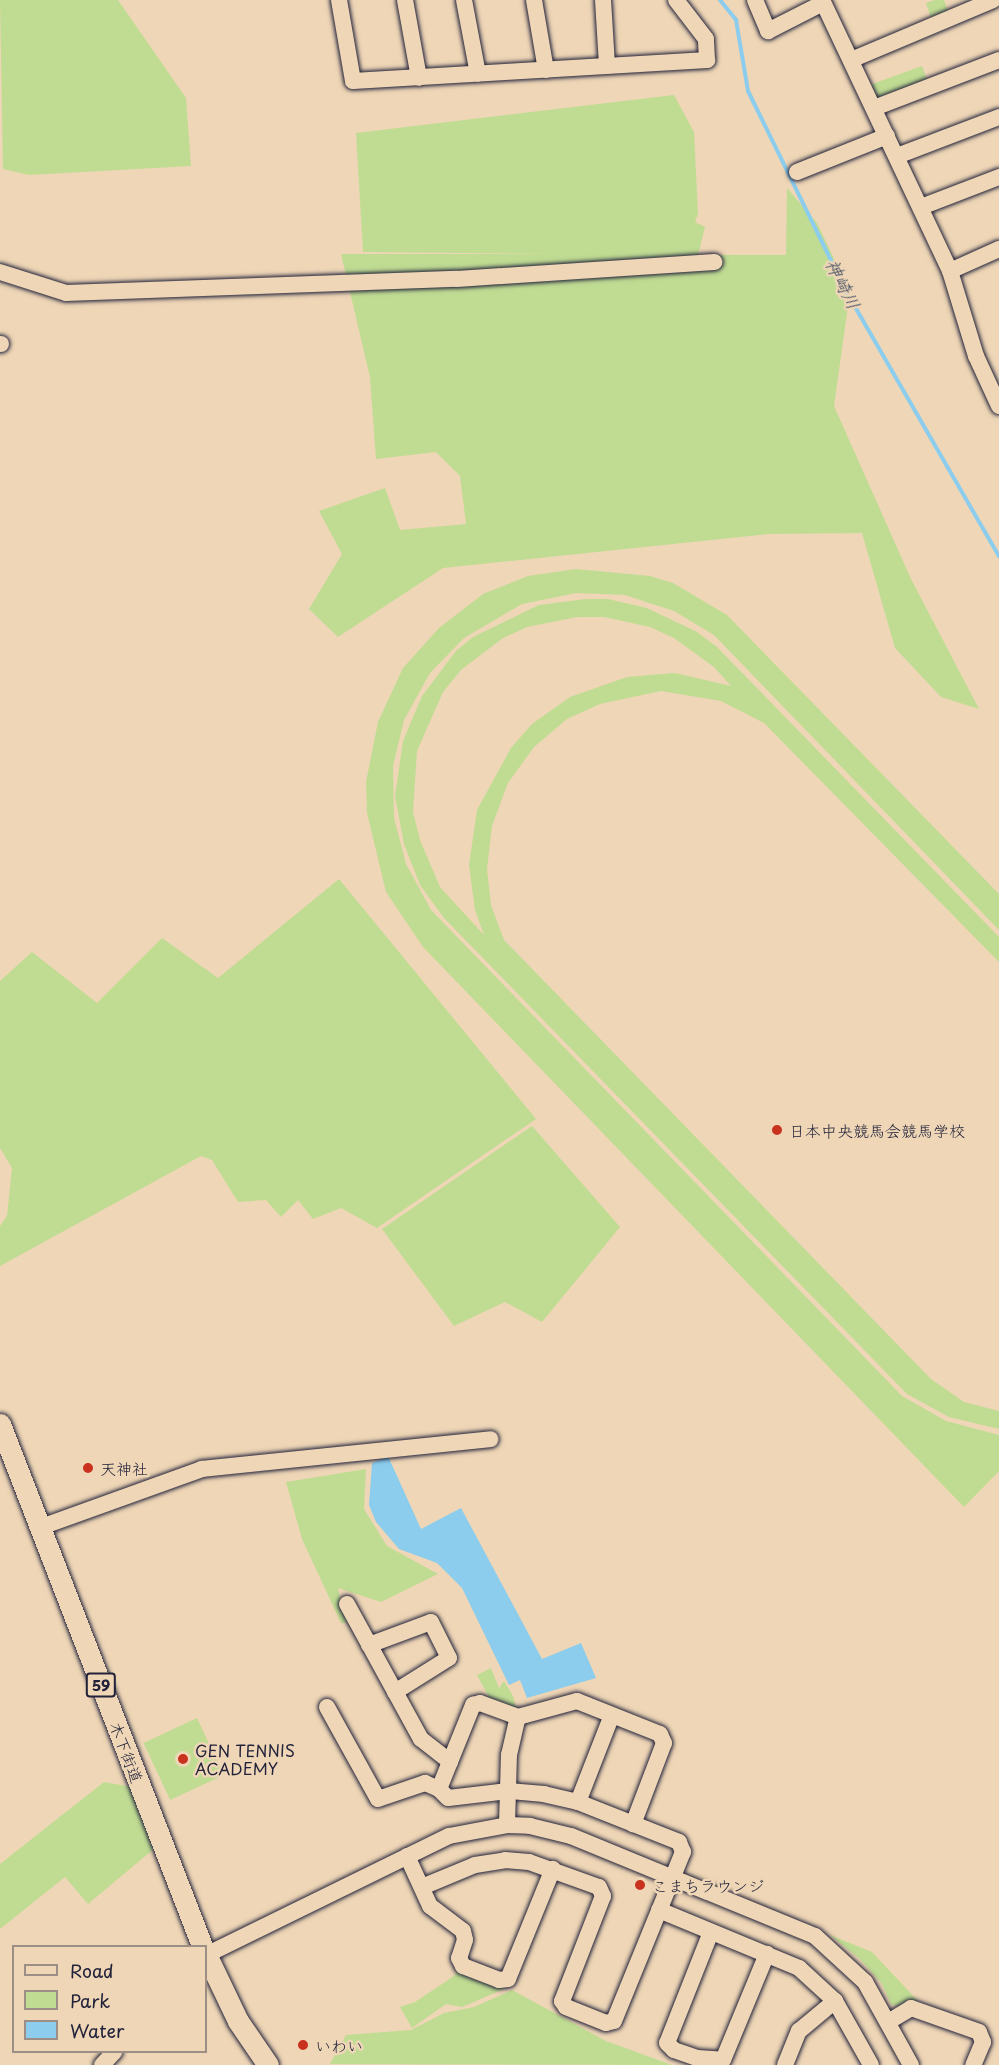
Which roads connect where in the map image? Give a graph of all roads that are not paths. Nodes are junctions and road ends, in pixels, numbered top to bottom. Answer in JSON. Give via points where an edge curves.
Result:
{"nodes":[{"id":1,"x":339,"y":0,"type":"edge"},
{"id":2,"x":405,"y":0,"type":"edge"},
{"id":3,"x":464,"y":0,"type":"edge"},
{"id":4,"x":534,"y":0,"type":"edge"},
{"id":5,"x":603,"y":0,"type":"edge"},
{"id":6,"x":676,"y":0,"type":"edge"},
{"id":7,"x":755,"y":0,"type":"edge"},
{"id":8,"x":993,"y":0,"type":"edge"},
{"id":9,"x":823,"y":2,"type":"edge"},
{"id":10,"x":851,"y":60,"type":"junction"},
{"id":11,"x":999,"y":60,"type":"edge"},
{"id":12,"x":607,"y":66,"type":"junction"},
{"id":13,"x":546,"y":70,"type":"junction"},
{"id":14,"x":478,"y":74,"type":"junction"},
{"id":15,"x":419,"y":78,"type":"junction"},
{"id":16,"x":874,"y":108,"type":"junction"},
{"id":17,"x":999,"y":117,"type":"edge"},
{"id":18,"x":887,"y":136,"type":"junction"},
{"id":19,"x":897,"y":156,"type":"junction"},
{"id":20,"x":797,"y":172,"type":"dead end"},
{"id":21,"x":999,"y":177,"type":"edge"},
{"id":22,"x":921,"y":207,"type":"junction"},
{"id":23,"x":999,"y":249,"type":"edge"},
{"id":24,"x":714,"y":262,"type":"dead end"},
{"id":25,"x":950,"y":271,"type":"junction"},
{"id":26,"x":0,"y":272,"type":"edge"},
{"id":27,"x":992,"y":371,"type":"edge"},
{"id":28,"x":999,"y":406,"type":"edge"},
{"id":29,"x":0,"y":1424,"type":"edge"},
{"id":30,"x":490,"y":1439,"type":"dead end"},
{"id":31,"x":41,"y":1527,"type":"junction"},
{"id":32,"x":347,"y":1604,"type":"dead end"},
{"id":33,"x":369,"y":1645,"type":"junction"},
{"id":34,"x":395,"y":1692,"type":"junction"},
{"id":35,"x":327,"y":1707,"type":"dead end"},
{"id":36,"x":612,"y":1715,"type":"junction"},
{"id":37,"x":518,"y":1717,"type":"junction"},
{"id":38,"x":450,"y":1762,"type":"junction"},
{"id":39,"x":439,"y":1789,"type":"junction"},
{"id":40,"x":508,"y":1791,"type":"junction"},
{"id":41,"x":578,"y":1802,"type":"junction"},
{"id":42,"x":633,"y":1824,"type":"junction"},
{"id":43,"x":507,"y":1825,"type":"junction"},
{"id":44,"x":407,"y":1857,"type":"junction"},
{"id":45,"x":553,"y":1869,"type":"junction"},
{"id":46,"x":672,"y":1877,"type":"junction"},
{"id":47,"x":422,"y":1887,"type":"junction"},
{"id":48,"x":659,"y":1910,"type":"junction"},
{"id":49,"x":711,"y":1932,"type":"junction"},
{"id":50,"x":201,"y":1945,"type":"edge"},
{"id":51,"x":767,"y":1954,"type":"junction"},
{"id":52,"x":207,"y":1961,"type":"edge"},
{"id":53,"x":835,"y":2001,"type":"junction"},
{"id":54,"x":888,"y":2022,"type":"junction"},
{"id":55,"x":113,"y":2053,"type":"edge"},
{"id":56,"x":102,"y":2065,"type":"edge"},
{"id":57,"x":268,"y":2065,"type":"edge"},
{"id":58,"x":785,"y":2065,"type":"edge"},
{"id":59,"x":871,"y":2065,"type":"edge"},
{"id":60,"x":911,"y":2065,"type":"edge"},
{"id":61,"x":974,"y":2065,"type":"edge"}],
"edges":[{"from":1,"to":15,"type":"street","via":[[353,81]]},
{"from":2,"to":15,"type":"street"},
{"from":3,"to":14,"type":"street"},
{"from":4,"to":13,"type":"street"},
{"from":5,"to":12,"type":"street"},
{"from":6,"to":12,"type":"street","via":[[706,39],[707,60]]},
{"from":7,"to":9,"type":"street","via":[[768,31]]},
{"from":8,"to":10,"type":"street"},
{"from":9,"to":10,"type":"street"},
{"from":10,"to":16,"type":"street"},
{"from":11,"to":16,"type":"street"},
{"from":12,"to":13,"type":"street"},
{"from":13,"to":14,"type":"street"},
{"from":14,"to":15,"type":"street"},
{"from":16,"to":18,"type":"street"},
{"from":17,"to":19,"type":"street"},
{"from":18,"to":19,"type":"street"},
{"from":18,"to":20,"type":"street"},
{"from":19,"to":22,"type":"street"},
{"from":21,"to":22,"type":"street"},
{"from":22,"to":25,"type":"street"},
{"from":23,"to":25,"type":"street"},
{"from":24,"to":26,"type":"street","via":[[457,279],[66,293]]},
{"from":25,"to":27,"type":"street"},
{"from":27,"to":28,"type":"street"},
{"from":29,"to":31,"type":"main road","name":"木下街道","number":"59"},
{"from":30,"to":31,"type":"street","via":[[202,1469]]},
{"from":31,"to":50,"type":"main road","name":"木下街道","number":"59"},
{"from":32,"to":33,"type":"street"},
{"from":33,"to":34,"type":"street"},
{"from":33,"to":34,"type":"street","via":[[431,1622],[449,1658]]},
{"from":34,"to":38,"type":"street","via":[[421,1739]]},
{"from":35,"to":39,"type":"street","via":[[378,1799],[425,1783]]},
{"from":36,"to":37,"type":"street","via":[[577,1701]]},
{"from":36,"to":41,"type":"street"},
{"from":36,"to":42,"type":"street","via":[[660,1734],[664,1743]]},
{"from":37,"to":38,"type":"street","via":[[480,1703],[473,1706]]},
{"from":37,"to":40,"type":"street","via":[[509,1755]]},
{"from":38,"to":39,"type":"street"},
{"from":39,"to":40,"type":"street","via":[[448,1798]]},
{"from":40,"to":41,"type":"street"},
{"from":40,"to":43,"type":"street"},
{"from":41,"to":42,"type":"street"},
{"from":42,"to":46,"type":"street","via":[[679,1842],[683,1852]]},
{"from":43,"to":44,"type":"street","via":[[448,1836]]},
{"from":43,"to":46,"type":"street","via":[[561,1833]]},
{"from":44,"to":47,"type":"street"},
{"from":44,"to":52,"type":"street"},
{"from":45,"to":47,"type":"street","via":[[505,1860],[475,1865]]},
{"from":45,"to":47,"type":"street","via":[[508,1979],[499,1980],[463,1966],[459,1958],[465,1940],[463,1931],[430,1906]]},
{"from":45,"to":48,"type":"street","via":[[599,1887],[603,1896],[562,2001],[566,2007],[606,2023],[614,2021]]},
{"from":46,"to":48,"type":"street"},
{"from":46,"to":54,"type":"street","via":[[814,1936],[866,1982]]},
{"from":48,"to":49,"type":"street"},
{"from":49,"to":51,"type":"street"},
{"from":49,"to":51,"type":"street","via":[[667,2043],[674,2050],[697,2058],[723,2060]]},
{"from":51,"to":53,"type":"street","via":[[799,1968]]},
{"from":52,"to":57,"type":"main road","via":[[238,2021]]},
{"from":53,"to":58,"type":"street","via":[[799,2031]]},
{"from":53,"to":59,"type":"street"},
{"from":54,"to":60,"type":"street"},
{"from":54,"to":61,"type":"street","via":[[911,2008],[979,2032],[983,2042]]},
{"from":55,"to":56,"type":"street"}]}
